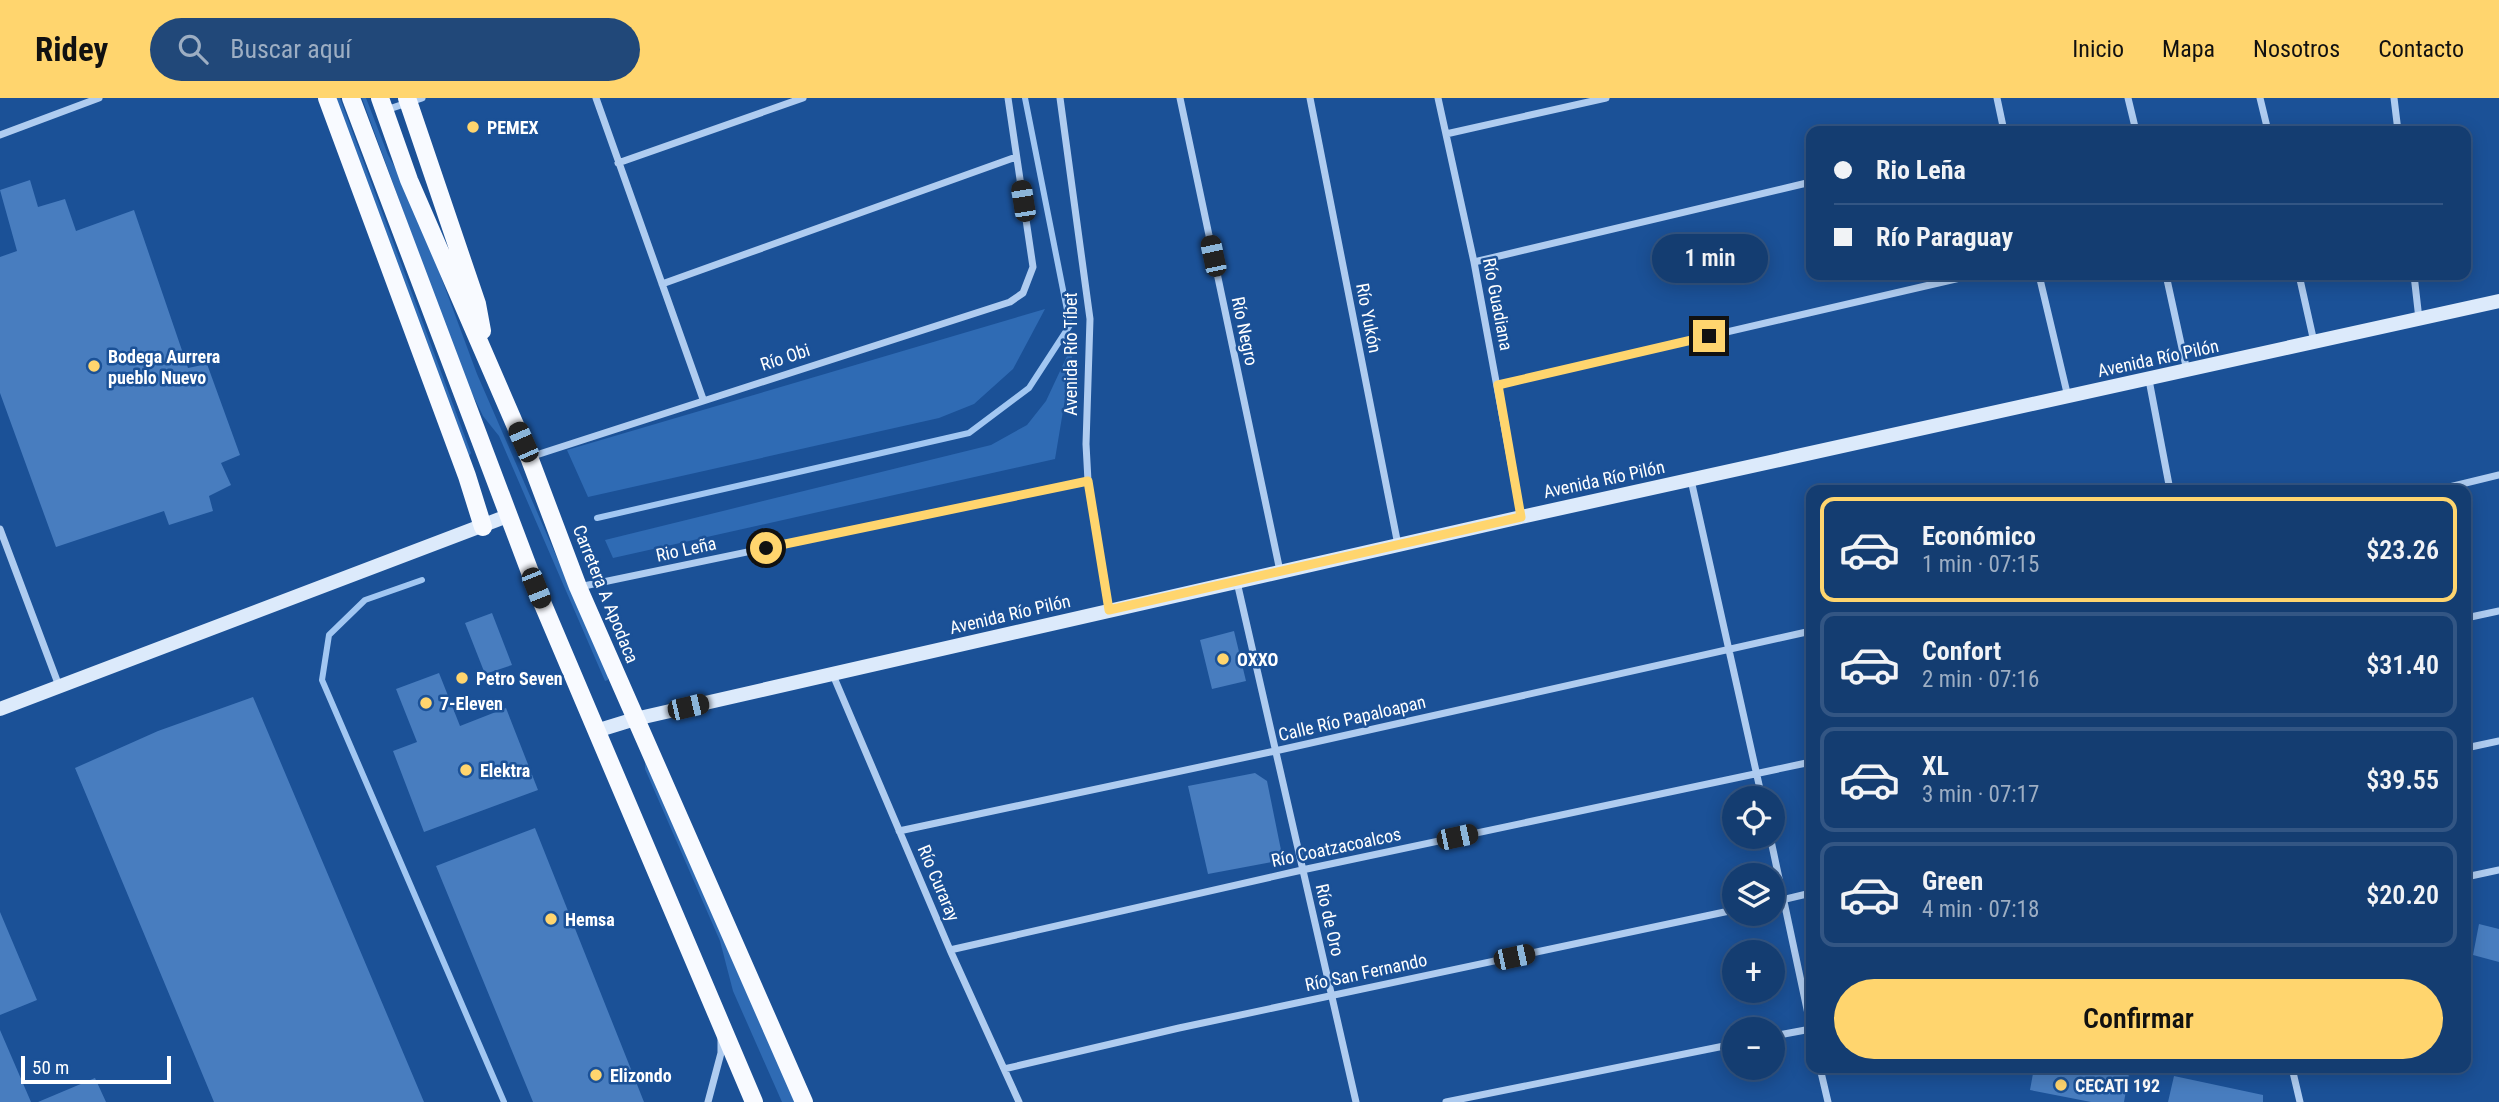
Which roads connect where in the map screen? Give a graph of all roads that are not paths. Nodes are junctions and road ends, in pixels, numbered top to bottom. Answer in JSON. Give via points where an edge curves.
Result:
{"nodes":[{"id":1,"x":99,"y":98,"type":"edge"},
{"id":2,"x":327,"y":98,"type":"edge"},
{"id":3,"x":351,"y":98,"type":"edge"},
{"id":4,"x":596,"y":98,"type":"edge"},
{"id":5,"x":803,"y":98,"type":"edge"},
{"id":6,"x":1008,"y":98,"type":"edge"},
{"id":7,"x":1060,"y":98,"type":"edge"},
{"id":8,"x":1180,"y":98,"type":"edge"},
{"id":9,"x":1310,"y":98,"type":"edge"},
{"id":10,"x":1438,"y":98,"type":"edge"},
{"id":11,"x":1606,"y":98,"type":"edge"},
{"id":12,"x":1997,"y":98,"type":"edge"},
{"id":13,"x":2128,"y":98,"type":"edge"},
{"id":14,"x":2260,"y":98,"type":"edge"},
{"id":15,"x":2394,"y":98,"type":"edge"},
{"id":16,"x":412,"y":99,"type":"edge"},
{"id":17,"x":382,"y":104,"type":"edge"},
{"id":18,"x":2003,"y":126,"type":"edge"},
{"id":19,"x":2135,"y":126,"type":"edge"},
{"id":20,"x":2267,"y":126,"type":"edge"},
{"id":21,"x":2397,"y":126,"type":"edge"},
{"id":22,"x":1446,"y":134,"type":"junction"},
{"id":23,"x":0,"y":135,"type":"edge"},
{"id":24,"x":1016,"y":157,"type":"junction"},
{"id":25,"x":618,"y":163,"type":"junction"},
{"id":26,"x":1806,"y":183,"type":"edge"},
{"id":27,"x":1474,"y":262,"type":"junction"},
{"id":28,"x":1951,"y":280,"type":"edge"},
{"id":29,"x":2040,"y":280,"type":"edge"},
{"id":30,"x":2167,"y":280,"type":"edge"},
{"id":31,"x":2300,"y":280,"type":"edge"},
{"id":32,"x":2415,"y":280,"type":"edge"},
{"id":33,"x":662,"y":284,"type":"junction"},
{"id":34,"x":2499,"y":301,"type":"edge"},
{"id":35,"x":2419,"y":319,"type":"junction"},
{"id":36,"x":2314,"y":343,"type":"junction"},
{"id":37,"x":486,"y":357,"type":"junction"},
{"id":38,"x":2187,"y":371,"type":"junction"},
{"id":39,"x":2149,"y":380,"type":"junction"},
{"id":40,"x":1498,"y":385,"type":"junction"},
{"id":41,"x":2068,"y":397,"type":"junction"},
{"id":42,"x":702,"y":399,"type":"junction"},
{"id":43,"x":529,"y":457,"type":"junction"},
{"id":44,"x":2499,"y":475,"type":"edge"},
{"id":45,"x":1691,"y":480,"type":"junction"},
{"id":46,"x":1088,"y":481,"type":"junction"},
{"id":47,"x":2169,"y":485,"type":"edge"},
{"id":48,"x":2458,"y":485,"type":"edge"},
{"id":49,"x":510,"y":515,"type":"junction"},
{"id":50,"x":1521,"y":517,"type":"junction"},
{"id":51,"x":483,"y":527,"type":"junction"},
{"id":52,"x":0,"y":529,"type":"edge"},
{"id":53,"x":1398,"y":545,"type":"junction"},
{"id":54,"x":1280,"y":571,"type":"junction"},
{"id":55,"x":1237,"y":581,"type":"junction"},
{"id":56,"x":579,"y":587,"type":"junction"},
{"id":57,"x":1109,"y":610,"type":"junction"},
{"id":58,"x":2499,"y":611,"type":"edge"},
{"id":59,"x":2471,"y":617,"type":"edge"},
{"id":60,"x":1806,"y":632,"type":"edge"},
{"id":61,"x":1729,"y":650,"type":"junction"},
{"id":62,"x":833,"y":675,"type":"junction"},
{"id":63,"x":60,"y":688,"type":"junction"},
{"id":64,"x":0,"y":709,"type":"edge"},
{"id":65,"x":635,"y":719,"type":"junction"},
{"id":66,"x":596,"y":731,"type":"junction"},
{"id":67,"x":2499,"y":741,"type":"edge"},
{"id":68,"x":2471,"y":747,"type":"edge"},
{"id":69,"x":1275,"y":751,"type":"junction"},
{"id":70,"x":1806,"y":763,"type":"edge"},
{"id":71,"x":1756,"y":774,"type":"junction"},
{"id":72,"x":1759,"y":786,"type":"edge"},
{"id":73,"x":899,"y":831,"type":"junction"},
{"id":74,"x":1302,"y":870,"type":"junction"},
{"id":75,"x":2499,"y":870,"type":"edge"},
{"id":76,"x":2471,"y":876,"type":"edge"},
{"id":77,"x":1806,"y":895,"type":"edge"},
{"id":78,"x":1785,"y":900,"type":"edge"},
{"id":79,"x":1785,"y":905,"type":"edge"},
{"id":80,"x":1722,"y":913,"type":"edge"},
{"id":81,"x":950,"y":950,"type":"junction"},
{"id":82,"x":1332,"y":995,"type":"junction"},
{"id":83,"x":1806,"y":1004,"type":"edge"},
{"id":84,"x":721,"y":1020,"type":"junction"},
{"id":85,"x":1806,"y":1029,"type":"edge"},
{"id":86,"x":1785,"y":1033,"type":"edge"},
{"id":87,"x":1722,"y":1046,"type":"edge"},
{"id":88,"x":1004,"y":1069,"type":"junction"},
{"id":89,"x":1821,"y":1073,"type":"edge"},
{"id":90,"x":2293,"y":1073,"type":"edge"},
{"id":91,"x":708,"y":1102,"type":"edge"},
{"id":92,"x":754,"y":1102,"type":"edge"},
{"id":93,"x":804,"y":1102,"type":"edge"},
{"id":94,"x":1019,"y":1102,"type":"edge"},
{"id":95,"x":1356,"y":1102,"type":"edge"},
{"id":96,"x":1446,"y":1102,"type":"edge"},
{"id":97,"x":1828,"y":1102,"type":"edge"},
{"id":98,"x":2300,"y":1102,"type":"edge"}],
"edges":[{"from":1,"to":23,"type":"street"},
{"from":2,"to":51,"type":"main road"},
{"from":3,"to":49,"type":"main road"},
{"from":4,"to":25,"type":"street"},
{"from":5,"to":25,"type":"street"},
{"from":6,"to":24,"type":"street"},
{"from":7,"to":46,"type":"street","name":"Avenida Río Tíbet","via":[[1090,318]]},
{"from":8,"to":54,"type":"street","name":"Río Negro"},
{"from":9,"to":53,"type":"street","name":"Río Yukón"},
{"from":10,"to":22,"type":"street","name":"Río Guadiana"},
{"from":11,"to":22,"type":"street"},
{"from":12,"to":18,"type":"street"},
{"from":13,"to":19,"type":"street"},
{"from":14,"to":20,"type":"street"},
{"from":15,"to":21,"type":"street"},
{"from":16,"to":17,"type":"street"},
{"from":16,"to":37,"type":"main road","via":[[477,304]]},
{"from":17,"to":37,"type":"main road","name":"Carretera A Apodaca","via":[[409,180]]},
{"from":22,"to":27,"type":"street","name":"Río Guadiana"},
{"from":24,"to":33,"type":"street"},
{"from":24,"to":42,"type":"street","name":"Río Obi","via":[[1033,267],[1023,293],[1010,302]]},
{"from":25,"to":33,"type":"street"},
{"from":26,"to":27,"type":"street"},
{"from":27,"to":40,"type":"street","name":"Río Guadiana"},
{"from":28,"to":40,"type":"street"},
{"from":29,"to":41,"type":"street"},
{"from":30,"to":38,"type":"street"},
{"from":31,"to":36,"type":"street"},
{"from":32,"to":35,"type":"street"},
{"from":33,"to":42,"type":"street"},
{"from":34,"to":35,"type":"main road","name":"Avenida Río Pilón"},
{"from":35,"to":36,"type":"main road","name":"Avenida Río Pilón"},
{"from":36,"to":38,"type":"main road","name":"Avenida Río Pilón"},
{"from":37,"to":43,"type":"main road","name":"Carretera A Apodaca"},
{"from":38,"to":39,"type":"main road","name":"Avenida Río Pilón"},
{"from":39,"to":41,"type":"main road","name":"Avenida Río Pilón"},
{"from":39,"to":47,"type":"street"},
{"from":40,"to":50,"type":"street","name":"Río Guadiana"},
{"from":41,"to":45,"type":"main road","name":"Avenida Río Pilón"},
{"from":42,"to":43,"type":"street","name":"Río Obi"},
{"from":43,"to":56,"type":"main road","name":"Carretera A Apodaca"},
{"from":44,"to":48,"type":"street"},
{"from":45,"to":50,"type":"main road","name":"Avenida Río Pilón"},
{"from":45,"to":61,"type":"street"},
{"from":46,"to":56,"type":"street","name":"Rio Leña"},
{"from":46,"to":57,"type":"street","name":"Avenida Río Tíbet"},
{"from":49,"to":51,"type":"main road"},
{"from":49,"to":66,"type":"main road"},
{"from":50,"to":53,"type":"main road","name":"Avenida Río Pilón"},
{"from":51,"to":63,"type":"main road"},
{"from":52,"to":63,"type":"street"},
{"from":53,"to":54,"type":"main road","name":"Avenida Río Pilón"},
{"from":54,"to":55,"type":"main road","name":"Avenida Río Pilón"},
{"from":55,"to":57,"type":"main road","name":"Avenida Río Pilón"},
{"from":55,"to":69,"type":"street","name":"Río de Oro"},
{"from":56,"to":65,"type":"main road","name":"Carretera A Apodaca"},
{"from":57,"to":62,"type":"main road","name":"Avenida Río Pilón"},
{"from":58,"to":59,"type":"street"},
{"from":60,"to":61,"type":"street","name":"Calle Río Papaloapan"},
{"from":61,"to":69,"type":"street","name":"Calle Río Papaloapan"},
{"from":61,"to":71,"type":"street"},
{"from":62,"to":65,"type":"main road","name":"Avenida Río Pilón"},
{"from":62,"to":73,"type":"street","name":"Río Curaray"},
{"from":63,"to":64,"type":"main road"},
{"from":65,"to":66,"type":"main road","name":"Avenida Río Pilón"},
{"from":65,"to":93,"type":"main road","name":"Carretera A Apodaca"},
{"from":66,"to":84,"type":"main road"},
{"from":67,"to":68,"type":"street"},
{"from":69,"to":73,"type":"street","name":"Calle Río Papaloapan"},
{"from":69,"to":74,"type":"street","name":"Río de Oro"},
{"from":70,"to":71,"type":"street","name":"Río Coatzacoalcos"},
{"from":71,"to":72,"type":"street"},
{"from":71,"to":74,"type":"street","name":"Río Coatzacoalcos"},
{"from":73,"to":81,"type":"street","name":"Río Curaray"},
{"from":74,"to":81,"type":"street","name":"Río Coatzacoalcos"},
{"from":74,"to":82,"type":"street","name":"Río de Oro"},
{"from":75,"to":76,"type":"street"},
{"from":77,"to":78,"type":"street"},
{"from":79,"to":83,"type":"street"},
{"from":80,"to":82,"type":"street","name":"Río San Fernando"},
{"from":81,"to":88,"type":"street","name":"Río Curaray"},
{"from":82,"to":88,"type":"street","name":"Río San Fernando"},
{"from":82,"to":95,"type":"street","name":"Río de Oro"},
{"from":84,"to":91,"type":"street","via":[[721,1053]]},
{"from":84,"to":92,"type":"main road"},
{"from":85,"to":86,"type":"street"},
{"from":87,"to":96,"type":"street"},
{"from":88,"to":94,"type":"street","name":"Río Curaray"},
{"from":89,"to":97,"type":"street"},
{"from":90,"to":98,"type":"street"}]}
